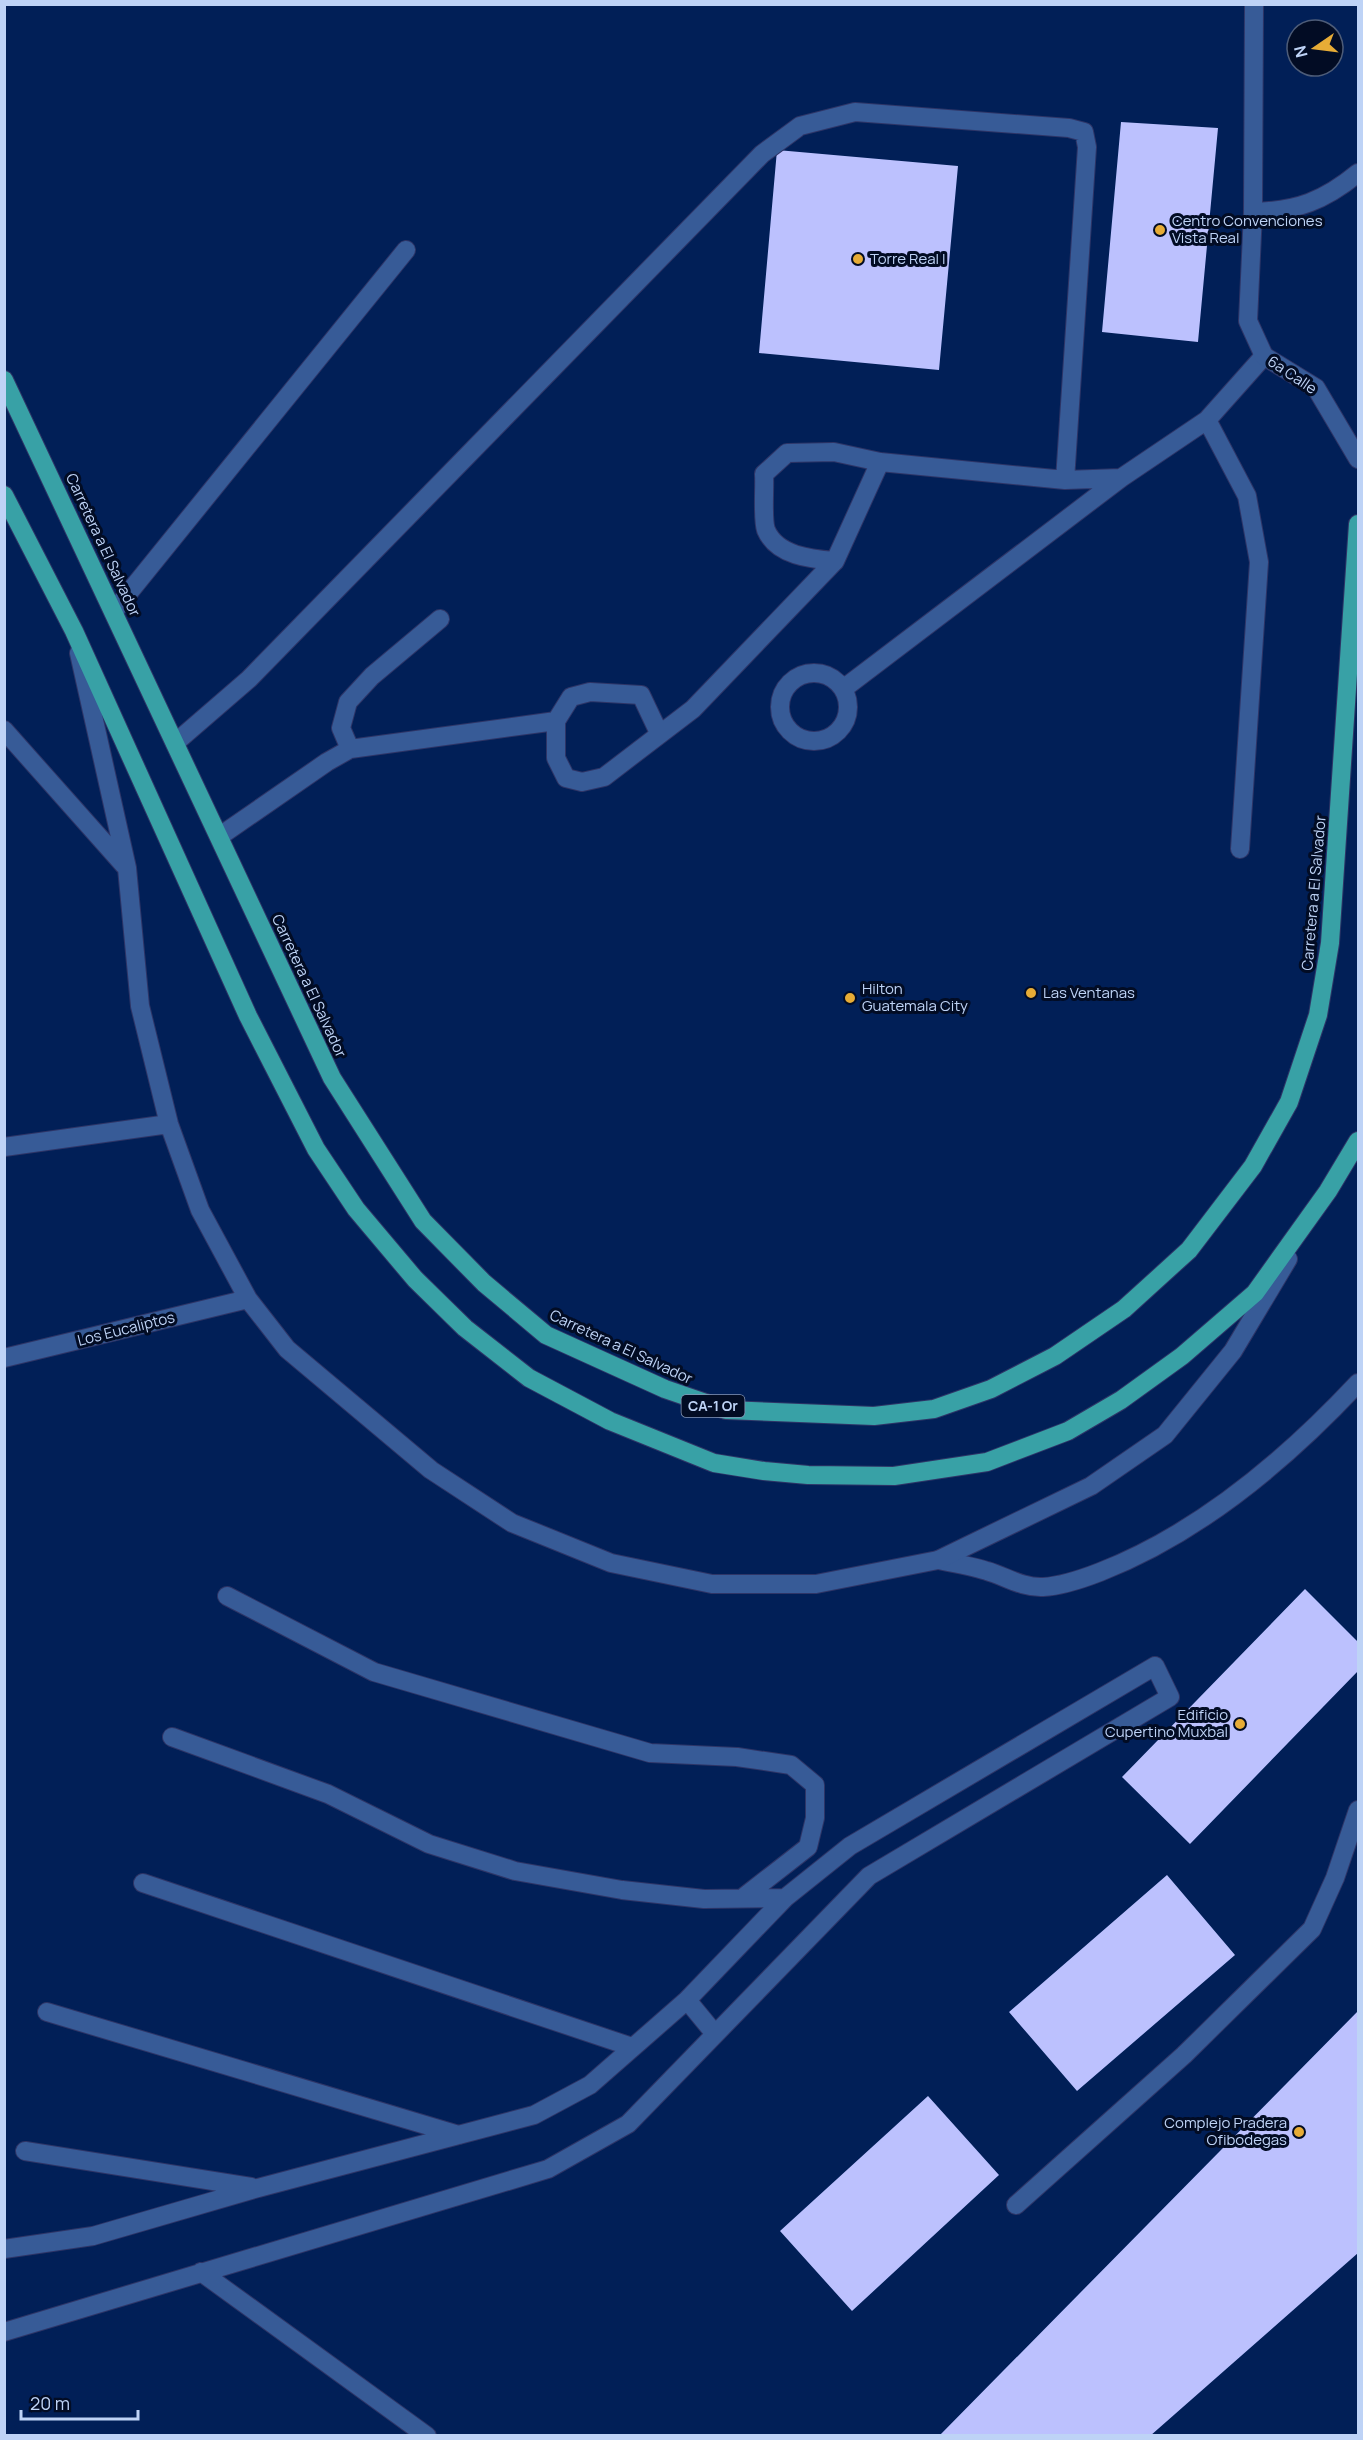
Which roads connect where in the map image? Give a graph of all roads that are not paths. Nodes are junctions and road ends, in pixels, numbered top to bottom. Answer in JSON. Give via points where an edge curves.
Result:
{"nodes":[{"id":1,"x":1254,"y":4,"type":"edge"},
{"id":2,"x":1359,"y":173,"type":"edge"},
{"id":3,"x":1253,"y":212,"type":"junction"},
{"id":4,"x":406,"y":250,"type":"dead end"},
{"id":5,"x":1264,"y":356,"type":"junction"},
{"id":6,"x":4,"y":380,"type":"edge"},
{"id":7,"x":1207,"y":420,"type":"junction"},
{"id":8,"x":1359,"y":459,"type":"edge"},
{"id":9,"x":880,"y":462,"type":"junction"},
{"id":10,"x":1120,"y":478,"type":"junction"},
{"id":11,"x":1065,"y":480,"type":"junction"},
{"id":12,"x":4,"y":495,"type":"edge"},
{"id":13,"x":1359,"y":524,"type":"edge"},
{"id":14,"x":835,"y":561,"type":"junction"},
{"id":15,"x":114,"y":611,"type":"junction"},
{"id":16,"x":440,"y":619,"type":"dead end"},
{"id":17,"x":74,"y":631,"type":"junction"},
{"id":18,"x":843,"y":689,"type":"dead end"},
{"id":19,"x":556,"y":721,"type":"junction"},
{"id":20,"x":4,"y":730,"type":"edge"},
{"id":21,"x":659,"y":733,"type":"junction"},
{"id":22,"x":175,"y":743,"type":"junction"},
{"id":23,"x":350,"y":749,"type":"junction"},
{"id":24,"x":220,"y":836,"type":"junction"},
{"id":25,"x":1240,"y":849,"type":"dead end"},
{"id":26,"x":127,"y":868,"type":"junction"},
{"id":27,"x":169,"y":1124,"type":"junction"},
{"id":28,"x":1359,"y":1141,"type":"edge"},
{"id":29,"x":7,"y":1146,"type":"edge"},
{"id":30,"x":1328,"y":1191,"type":"junction"},
{"id":31,"x":248,"y":1299,"type":"junction"},
{"id":32,"x":4,"y":1358,"type":"edge"},
{"id":33,"x":1359,"y":1383,"type":"edge"},
{"id":34,"x":938,"y":1560,"type":"junction"},
{"id":35,"x":226,"y":1596,"type":"dead end"},
{"id":36,"x":172,"y":1737,"type":"dead end"},
{"id":37,"x":1359,"y":1810,"type":"edge"},
{"id":38,"x":143,"y":1883,"type":"dead end"},
{"id":39,"x":745,"y":1896,"type":"junction"},
{"id":40,"x":785,"y":1898,"type":"junction"},
{"id":41,"x":687,"y":2000,"type":"junction"},
{"id":42,"x":47,"y":2012,"type":"dead end"},
{"id":43,"x":715,"y":2034,"type":"junction"},
{"id":44,"x":632,"y":2047,"type":"junction"},
{"id":45,"x":459,"y":2136,"type":"junction"},
{"id":46,"x":25,"y":2151,"type":"dead end"},
{"id":47,"x":258,"y":2188,"type":"junction"},
{"id":48,"x":1016,"y":2205,"type":"dead end"},
{"id":49,"x":4,"y":2249,"type":"edge"},
{"id":50,"x":201,"y":2272,"type":"junction"},
{"id":51,"x":4,"y":2332,"type":"edge"},
{"id":52,"x":427,"y":2436,"type":"edge"}],
"edges":[{"from":1,"to":3,"type":"street","name":"6a Calle"},
{"from":2,"to":3,"type":"street","via":[[1308,205],[1285,211]]},
{"from":3,"to":5,"type":"street","name":"6a Calle","via":[[1248,321]]},
{"from":4,"to":15,"type":"street"},
{"from":5,"to":7,"type":"street"},
{"from":5,"to":8,"type":"street","name":"6a Calle","via":[[1316,388]]},
{"from":6,"to":15,"type":"highway","name":"Carretera a El Salvador","number":"CA-1 Or"},
{"from":7,"to":10,"type":"street"},
{"from":7,"to":25,"type":"street","via":[[1247,496],[1259,562]]},
{"from":9,"to":11,"type":"street"},
{"from":9,"to":14,"type":"street"},
{"from":9,"to":14,"type":"street","via":[[834,452],[787,453],[764,474],[766,530],[784,550],[815,560]]},
{"from":10,"to":11,"type":"street"},
{"from":10,"to":18,"type":"street"},
{"from":11,"to":22,"type":"street","via":[[1087,147],[1084,132],[855,112],[800,126],[762,154],[249,679]]},
{"from":12,"to":17,"type":"highway"},
{"from":13,"to":24,"type":"highway","name":"Carretera a El Salvador","number":"CA-1 Or","via":[[1330,943],[1318,1015],[1289,1102],[1253,1166],[1189,1250],[1124,1309],[1055,1356],[991,1389],[934,1409],[874,1416],[726,1410],[665,1389],[546,1335],[484,1284],[423,1221],[332,1078]]},
{"from":14,"to":21,"type":"street","via":[[693,709]]},
{"from":15,"to":22,"type":"highway","name":"Carretera a El Salvador","number":"CA-1 Or"},
{"from":16,"to":23,"type":"street","via":[[372,676],[348,702],[341,728]]},
{"from":17,"to":26,"type":"street"},
{"from":17,"to":30,"type":"highway","via":[[248,1016],[316,1149],[356,1209],[415,1279],[465,1328],[529,1378],[610,1421],[714,1462],[764,1471],[894,1476],[987,1462],[1068,1431],[1121,1400],[1182,1356],[1255,1293]]},
{"from":19,"to":21,"type":"street","via":[[571,697],[590,692],[641,695]]},
{"from":19,"to":21,"type":"street","via":[[556,758],[566,778],[582,782],[604,777]]},
{"from":19,"to":23,"type":"street"},
{"from":20,"to":26,"type":"street"},
{"from":22,"to":24,"type":"highway","name":"Carretera a El Salvador","number":"CA-1 Or"},
{"from":23,"to":24,"type":"street"},
{"from":26,"to":27,"type":"street","via":[[140,1006]]},
{"from":27,"to":29,"type":"street"},
{"from":27,"to":31,"type":"street","via":[[200,1210]]},
{"from":28,"to":30,"type":"highway"},
{"from":30,"to":34,"type":"street","via":[[1233,1351],[1165,1435],[1091,1486]]},
{"from":31,"to":32,"type":"street","name":"Los Eucaliptos"},
{"from":31,"to":34,"type":"street","via":[[287,1349],[431,1470],[512,1523],[611,1563],[712,1584],[816,1584]]},
{"from":33,"to":34,"type":"street","via":[[1261,1475],[1165,1541],[1113,1566],[1075,1581],[1042,1587]]},
{"from":35,"to":39,"type":"street","via":[[385,1675],[650,1753],[738,1757],[791,1765],[815,1785],[815,1818],[808,1847]]},
{"from":36,"to":39,"type":"street","via":[[328,1794],[429,1844],[515,1871],[704,1899]]},
{"from":37,"to":48,"type":"street","via":[[1312,1929],[1184,2055]]},
{"from":38,"to":44,"type":"street"},
{"from":39,"to":40,"type":"street"},
{"from":40,"to":41,"type":"street"},
{"from":40,"to":43,"type":"street","via":[[850,1846],[1155,1665],[1170,1697],[869,1876]]},
{"from":41,"to":43,"type":"street"},
{"from":41,"to":44,"type":"street"},
{"from":42,"to":45,"type":"street"},
{"from":43,"to":50,"type":"street","via":[[628,2124],[548,2169]]},
{"from":44,"to":45,"type":"street","via":[[590,2085],[534,2115]]},
{"from":45,"to":47,"type":"street"},
{"from":46,"to":47,"type":"street"},
{"from":47,"to":49,"type":"street","via":[[93,2236]]},
{"from":50,"to":51,"type":"street"},
{"from":50,"to":52,"type":"street"}]}
